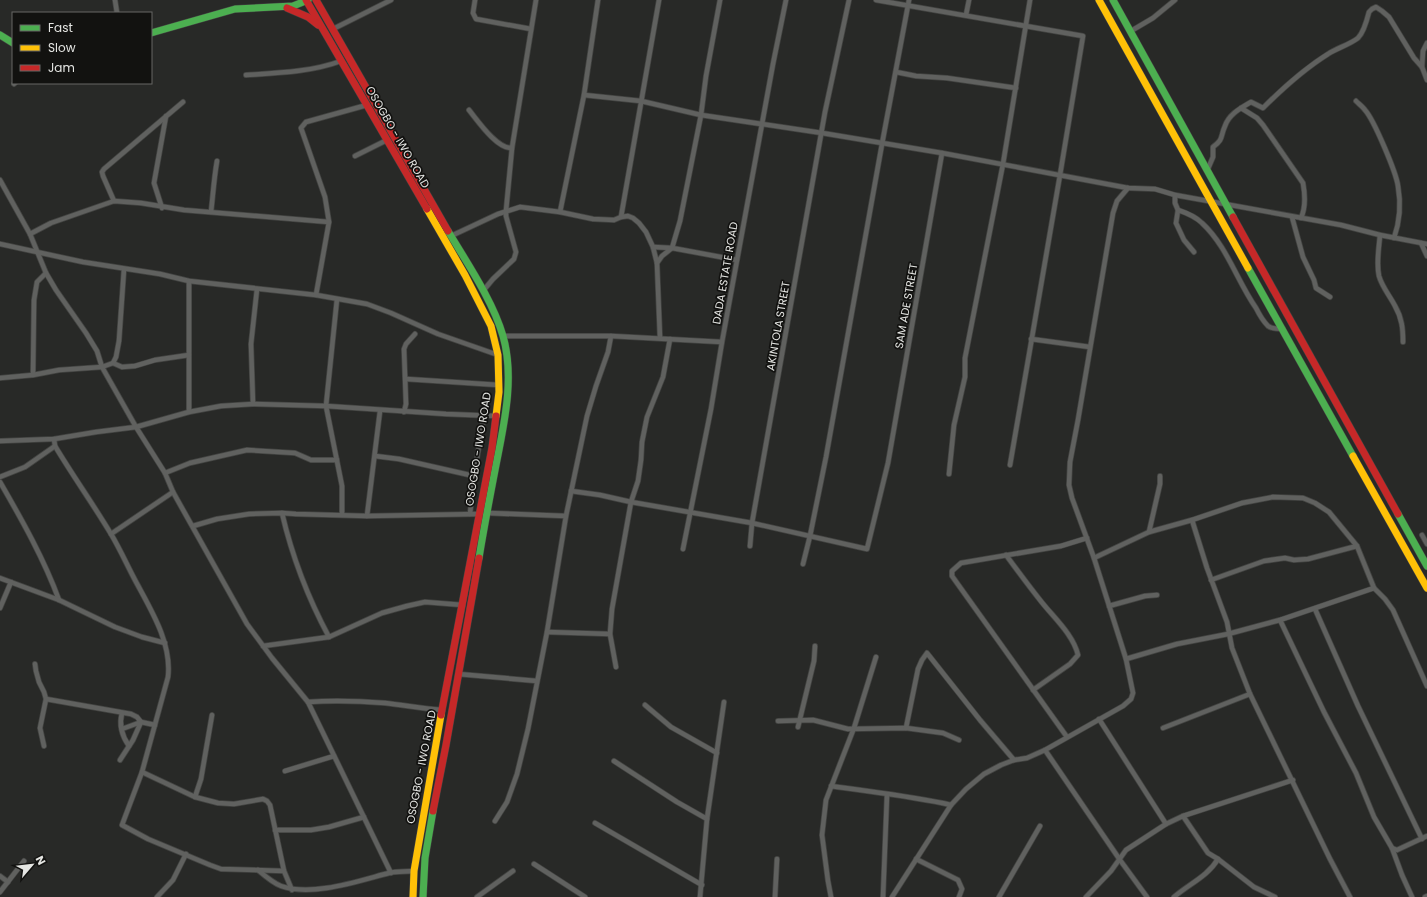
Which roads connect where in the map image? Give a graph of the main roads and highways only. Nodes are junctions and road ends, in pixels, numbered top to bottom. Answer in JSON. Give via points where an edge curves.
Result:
{"nodes":[{"id":1,"x":307,"y":0,"type":"edge"},
{"id":2,"x":316,"y":0,"type":"edge"},
{"id":3,"x":1099,"y":0,"type":"edge"},
{"id":4,"x":1113,"y":0,"type":"edge"},
{"id":5,"x":283,"y":7,"type":"junction"},
{"id":6,"x":323,"y":30,"type":"junction"},
{"id":7,"x":152,"y":33,"type":"edge"},
{"id":8,"x":0,"y":35,"type":"edge"},
{"id":9,"x":12,"y":42,"type":"edge"},
{"id":10,"x":483,"y":514,"type":"junction"},
{"id":11,"x":1427,"y":566,"type":"edge"},
{"id":12,"x":1427,"y":588,"type":"edge"},
{"id":13,"x":413,"y":897,"type":"edge"},
{"id":14,"x":422,"y":897,"type":"edge"}],
"edges":[{"from":1,"to":5,"type":"main road"},
{"from":1,"to":6,"type":"main road","name":"OSOGBO - IWO ROAD"},
{"from":2,"to":10,"type":"main road","name":"OSOGBO - IWO ROAD","via":[[483,291],[503,336],[508,370],[504,422]]},
{"from":3,"to":12,"type":"main road"},
{"from":4,"to":11,"type":"main road"},
{"from":5,"to":6,"type":"main road","via":[[308,17]]},
{"from":5,"to":7,"type":"main road","via":[[235,9]]},
{"from":6,"to":10,"type":"main road","name":"OSOGBO - IWO ROAD","via":[[478,299],[491,326],[498,355],[499,385]]},
{"from":8,"to":9,"type":"main road"},
{"from":10,"to":13,"type":"main road","name":"OSOGBO - IWO ROAD","via":[[443,710],[414,871]]},
{"from":10,"to":14,"type":"main road","name":"OSOGBO - IWO ROAD","via":[[445,752],[424,853]]}]}
